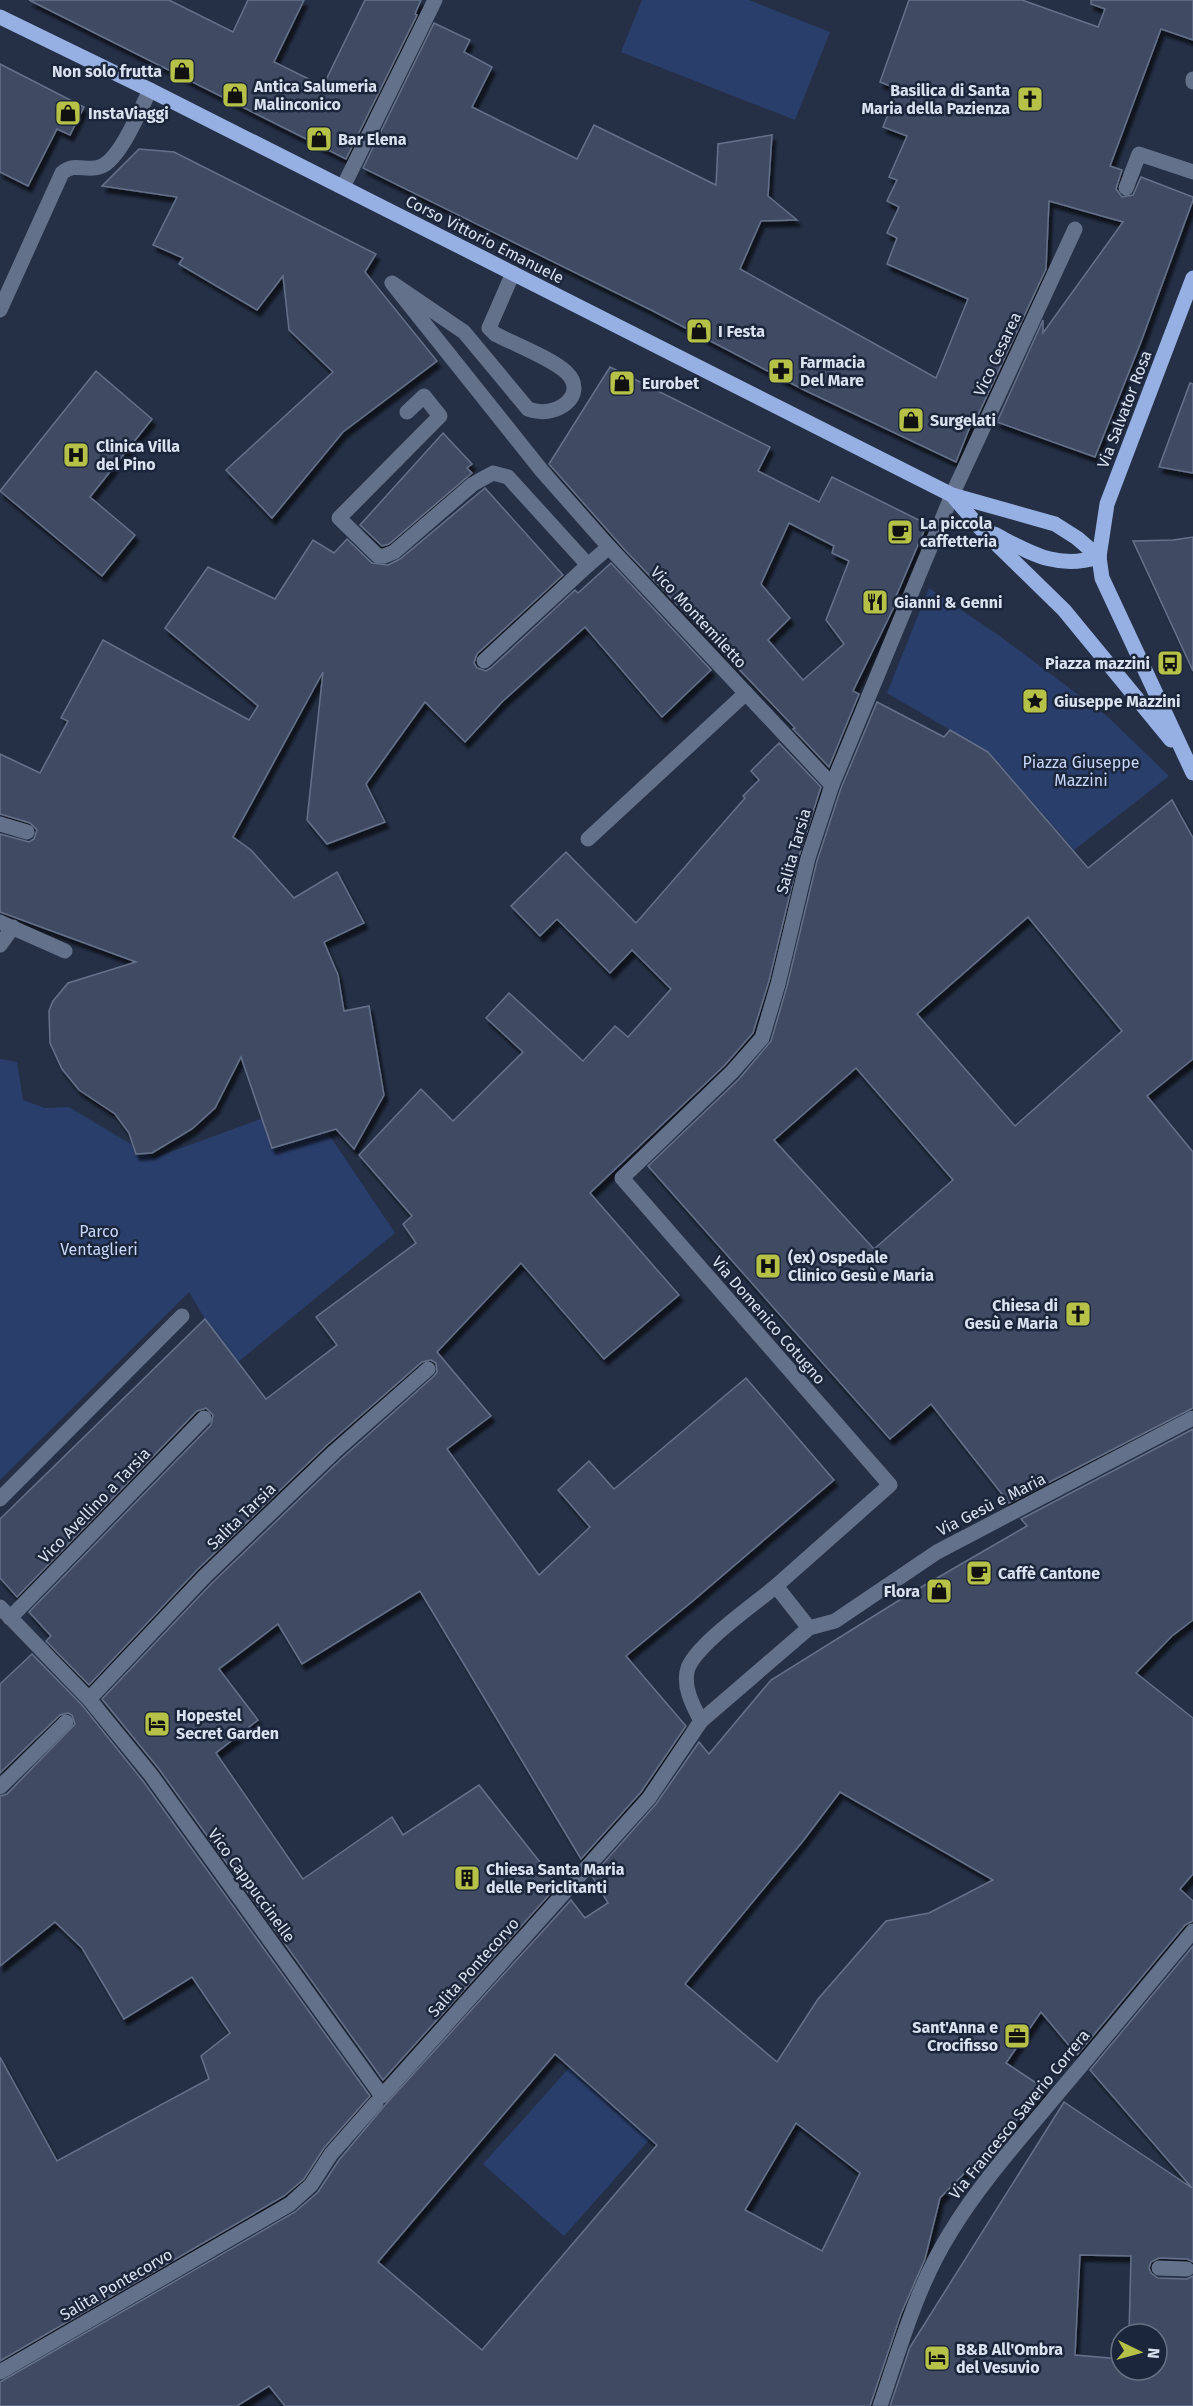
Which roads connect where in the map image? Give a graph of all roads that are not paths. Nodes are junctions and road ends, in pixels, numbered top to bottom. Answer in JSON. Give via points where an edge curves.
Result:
{"nodes":[{"id":1,"x":435,"y":0,"type":"edge"},
{"id":2,"x":0,"y":17,"type":"edge"},
{"id":3,"x":150,"y":90,"type":"junction"},
{"id":4,"x":1193,"y":172,"type":"edge"},
{"id":5,"x":342,"y":187,"type":"junction"},
{"id":6,"x":1126,"y":188,"type":"dead end"},
{"id":7,"x":1075,"y":229,"type":"dead end"},
{"id":8,"x":513,"y":273,"type":"junction"},
{"id":9,"x":1193,"y":278,"type":"edge"},
{"id":10,"x":0,"y":310,"type":"edge"},
{"id":11,"x":407,"y":412,"type":"dead end"},
{"id":12,"x":952,"y":495,"type":"junction"},
{"id":13,"x":980,"y":528,"type":"junction"},
{"id":14,"x":609,"y":547,"type":"junction"},
{"id":15,"x":1099,"y":557,"type":"junction"},
{"id":16,"x":588,"y":565,"type":"junction"},
{"id":17,"x":484,"y":661,"type":"dead end"},
{"id":18,"x":746,"y":693,"type":"junction"},
{"id":19,"x":1190,"y":766,"type":"edge"},
{"id":20,"x":832,"y":785,"type":"junction"},
{"id":21,"x":0,"y":824,"type":"edge"},
{"id":22,"x":27,"y":832,"type":"dead end"},
{"id":23,"x":588,"y":839,"type":"dead end"},
{"id":24,"x":6,"y":925,"type":"edge"},
{"id":25,"x":0,"y":945,"type":"edge"},
{"id":26,"x":65,"y":951,"type":"dead end"},
{"id":27,"x":622,"y":1178,"type":"joint"},
{"id":28,"x":182,"y":1316,"type":"dead end"},
{"id":29,"x":428,"y":1369,"type":"dead end"},
{"id":30,"x":204,"y":1418,"type":"dead end"},
{"id":31,"x":1193,"y":1418,"type":"edge"},
{"id":32,"x":0,"y":1499,"type":"edge"},
{"id":33,"x":776,"y":1586,"type":"junction"},
{"id":34,"x":5,"y":1612,"type":"edge"},
{"id":35,"x":809,"y":1628,"type":"junction"},
{"id":36,"x":89,"y":1699,"type":"junction"},
{"id":37,"x":701,"y":1721,"type":"junction"},
{"id":38,"x":66,"y":1722,"type":"dead end"},
{"id":39,"x":0,"y":1787,"type":"edge"},
{"id":40,"x":1193,"y":1931,"type":"edge"},
{"id":41,"x":379,"y":2099,"type":"junction"},
{"id":42,"x":1159,"y":2268,"type":"dead end"},
{"id":43,"x":1187,"y":2270,"type":"dead end"},
{"id":44,"x":0,"y":2372,"type":"edge"},
{"id":45,"x":879,"y":2406,"type":"edge"}],
"edges":[{"from":1,"to":5,"type":"street"},
{"from":2,"to":3,"type":"main road","name":"Corso Vittorio Emanuele"},
{"from":3,"to":5,"type":"main road","name":"Corso Vittorio Emanuele"},
{"from":3,"to":10,"type":"street","via":[[112,158],[96,168],[71,167],[62,173]]},
{"from":4,"to":6,"type":"street","via":[[1139,154]]},
{"from":5,"to":8,"type":"main road","name":"Corso Vittorio Emanuele"},
{"from":7,"to":12,"type":"street","name":"Vico Cesarea"},
{"from":8,"to":12,"type":"main road","name":"Corso Vittorio Emanuele"},
{"from":8,"to":14,"type":"street","name":"Vico Montemiletto","via":[[489,328],[570,376],[573,383],[569,399],[565,406],[550,412],[528,408],[464,332],[392,283],[542,471]]},
{"from":9,"to":15,"type":"main road","name":"Via Salvator Rosa","via":[[1107,504]]},
{"from":11,"to":16,"type":"street","via":[[424,396],[440,416],[339,518],[378,556],[389,555],[480,479],[499,473],[508,477]]},
{"from":12,"to":13,"type":"main road"},
{"from":12,"to":15,"type":"main road","via":[[1055,524]]},
{"from":12,"to":20,"type":"street","name":"Salita Tarsia"},
{"from":13,"to":15,"type":"main road","via":[[1045,558],[1079,563]]},
{"from":13,"to":19,"type":"main road","via":[[1064,610]]},
{"from":14,"to":16,"type":"street"},
{"from":14,"to":18,"type":"street","name":"Vico Montemiletto"},
{"from":15,"to":19,"type":"main road","via":[[1102,578]]},
{"from":16,"to":17,"type":"street"},
{"from":18,"to":20,"type":"street","name":"Vico Montemiletto"},
{"from":18,"to":23,"type":"street"},
{"from":20,"to":27,"type":"street","name":"Salita Tarsia","via":[[807,858],[762,1038]]},
{"from":21,"to":22,"type":"street"},
{"from":24,"to":25,"type":"street"},
{"from":24,"to":26,"type":"street"},
{"from":27,"to":33,"type":"street","name":"Via Domenico Cotugno","via":[[890,1485]]},
{"from":28,"to":32,"type":"street"},
{"from":29,"to":36,"type":"street","name":"Salita Tarsia","via":[[212,1569]]},
{"from":30,"to":34,"type":"street","name":"Vico Avellino a Tarsia"},
{"from":31,"to":35,"type":"street","name":"Via Gesù e Maria","via":[[937,1552],[835,1621]]},
{"from":33,"to":35,"type":"street"},
{"from":33,"to":37,"type":"street","via":[[699,1650],[687,1669],[688,1696]]},
{"from":34,"to":36,"type":"street","name":"Vico Cappuccinelle"},
{"from":35,"to":37,"type":"street","name":"Salita Pontecorvo"},
{"from":36,"to":41,"type":"street","name":"Vico Cappuccinelle","via":[[151,1775]]},
{"from":37,"to":41,"type":"street","name":"Salita Pontecorvo","via":[[650,1798]]},
{"from":38,"to":39,"type":"street"},
{"from":40,"to":45,"type":"street","name":"Via Francesco Saverio Correra","via":[[1007,2154],[949,2234],[929,2271]]},
{"from":41,"to":44,"type":"street","name":"Salita Pontecorvo","via":[[331,2154],[311,2185],[290,2204]]},
{"from":42,"to":43,"type":"street"}]}
